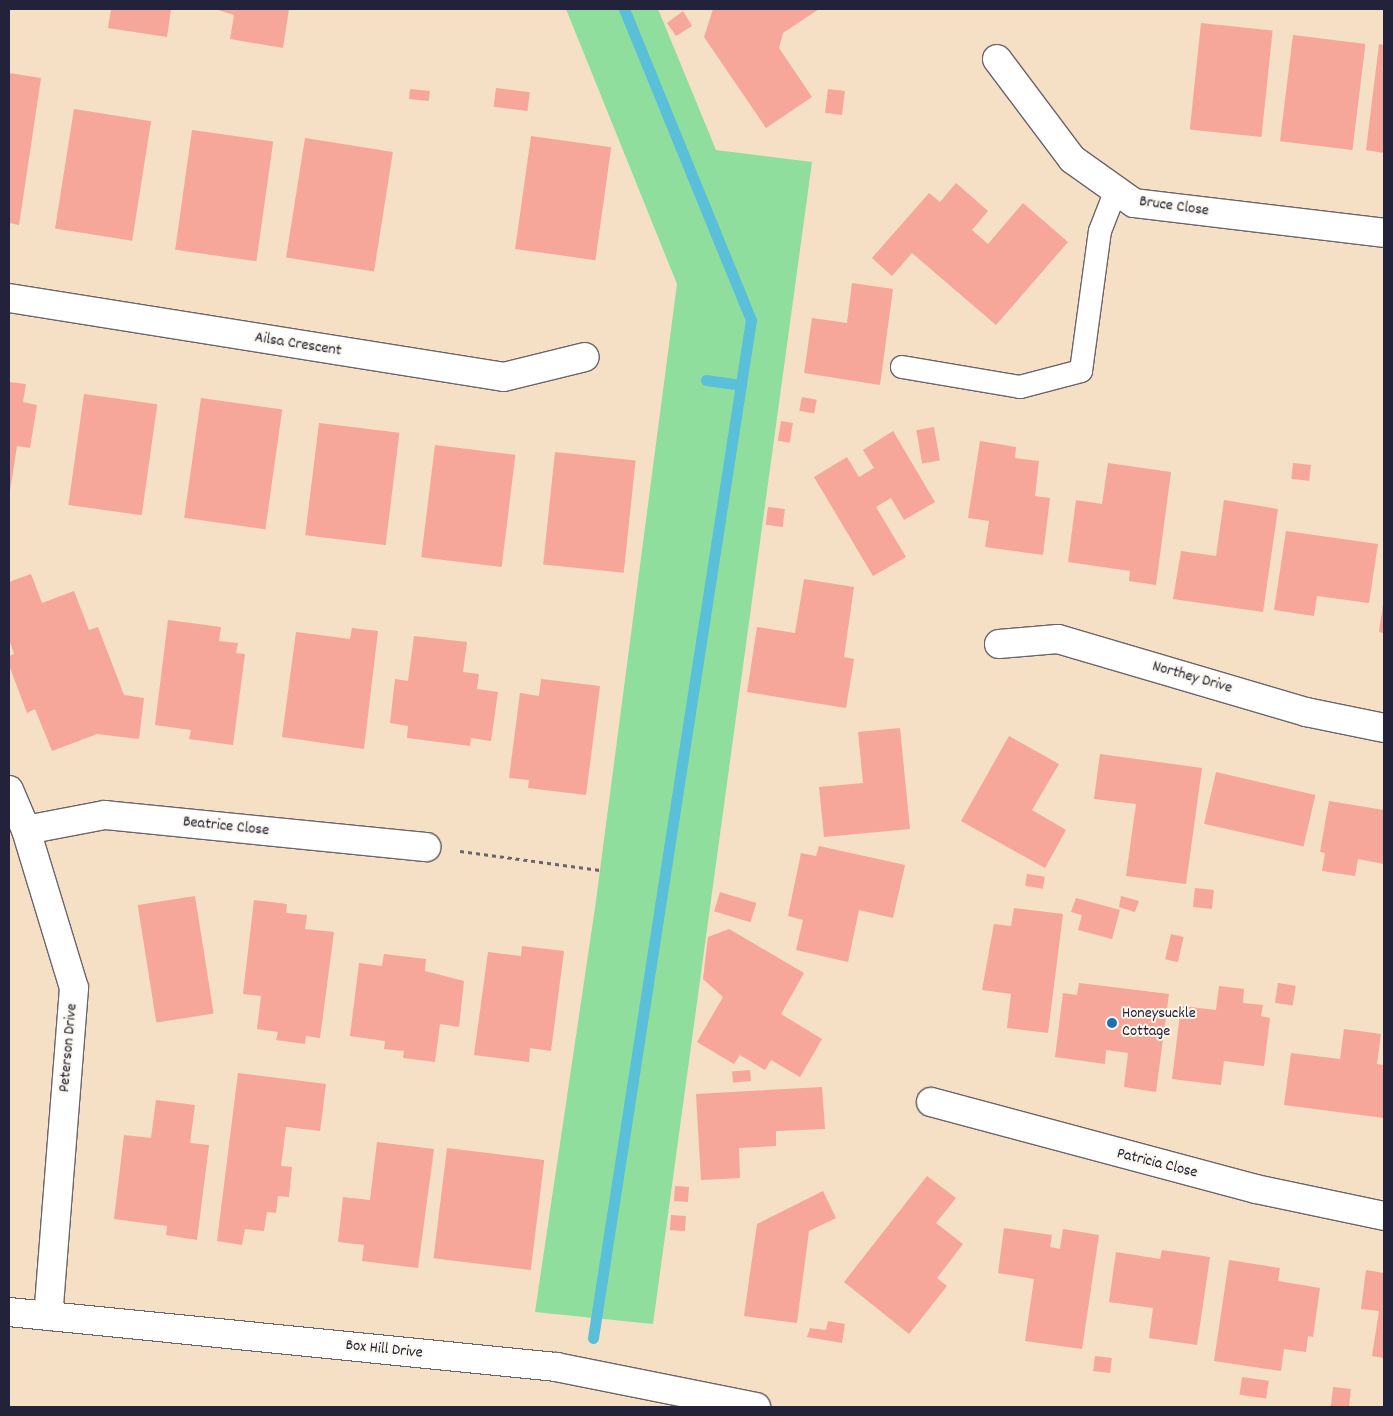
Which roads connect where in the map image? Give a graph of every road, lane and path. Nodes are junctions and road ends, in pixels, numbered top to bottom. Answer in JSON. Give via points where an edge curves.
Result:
{"nodes":[{"id":1,"x":997,"y":59,"type":"dead end"},
{"id":2,"x":1116,"y":190,"type":"junction"},
{"id":3,"x":1384,"y":233,"type":"edge"},
{"id":4,"x":9,"y":298,"type":"edge"},
{"id":5,"x":585,"y":357,"type":"dead end"},
{"id":6,"x":902,"y":366,"type":"dead end"},
{"id":7,"x":998,"y":644,"type":"dead end"},
{"id":8,"x":1384,"y":728,"type":"edge"},
{"id":9,"x":9,"y":790,"type":"edge"},
{"id":10,"x":26,"y":830,"type":"junction"},
{"id":11,"x":426,"y":847,"type":"dead end"},
{"id":12,"x":471,"y":853,"type":"dead end"},
{"id":13,"x":600,"y":870,"type":"dead end"},
{"id":14,"x":931,"y":1102,"type":"dead end"},
{"id":15,"x":1384,"y":1216,"type":"edge"},
{"id":16,"x":9,"y":1312,"type":"edge"},
{"id":17,"x":48,"y":1316,"type":"junction"},
{"id":18,"x":756,"y":1407,"type":"edge"}],
"edges":[{"from":1,"to":2,"type":"street","name":"Bruce Close","via":[[1072,159]]},
{"from":2,"to":3,"type":"street","name":"Bruce Close","via":[[1134,203]]},
{"from":2,"to":6,"type":"lane","via":[[1100,231],[1081,371],[1020,387]]},
{"from":4,"to":5,"type":"street","name":"Ailsa Crescent","via":[[504,378]]},
{"from":7,"to":8,"type":"street","name":"Northey Drive","via":[[1058,639],[1306,712]]},
{"from":9,"to":10,"type":"street","name":"Peterson Drive"},
{"from":10,"to":11,"type":"street","name":"Beatrice Close","via":[[105,815]]},
{"from":10,"to":17,"type":"street","name":"Peterson Drive","via":[[74,988]]},
{"from":12,"to":13,"type":"path"},
{"from":14,"to":15,"type":"street","name":"Patricia Close","via":[[1256,1189]]},
{"from":16,"to":17,"type":"street","name":"Box Hill Drive"},
{"from":17,"to":18,"type":"street","name":"Box Hill Drive","via":[[556,1367]]}]}
